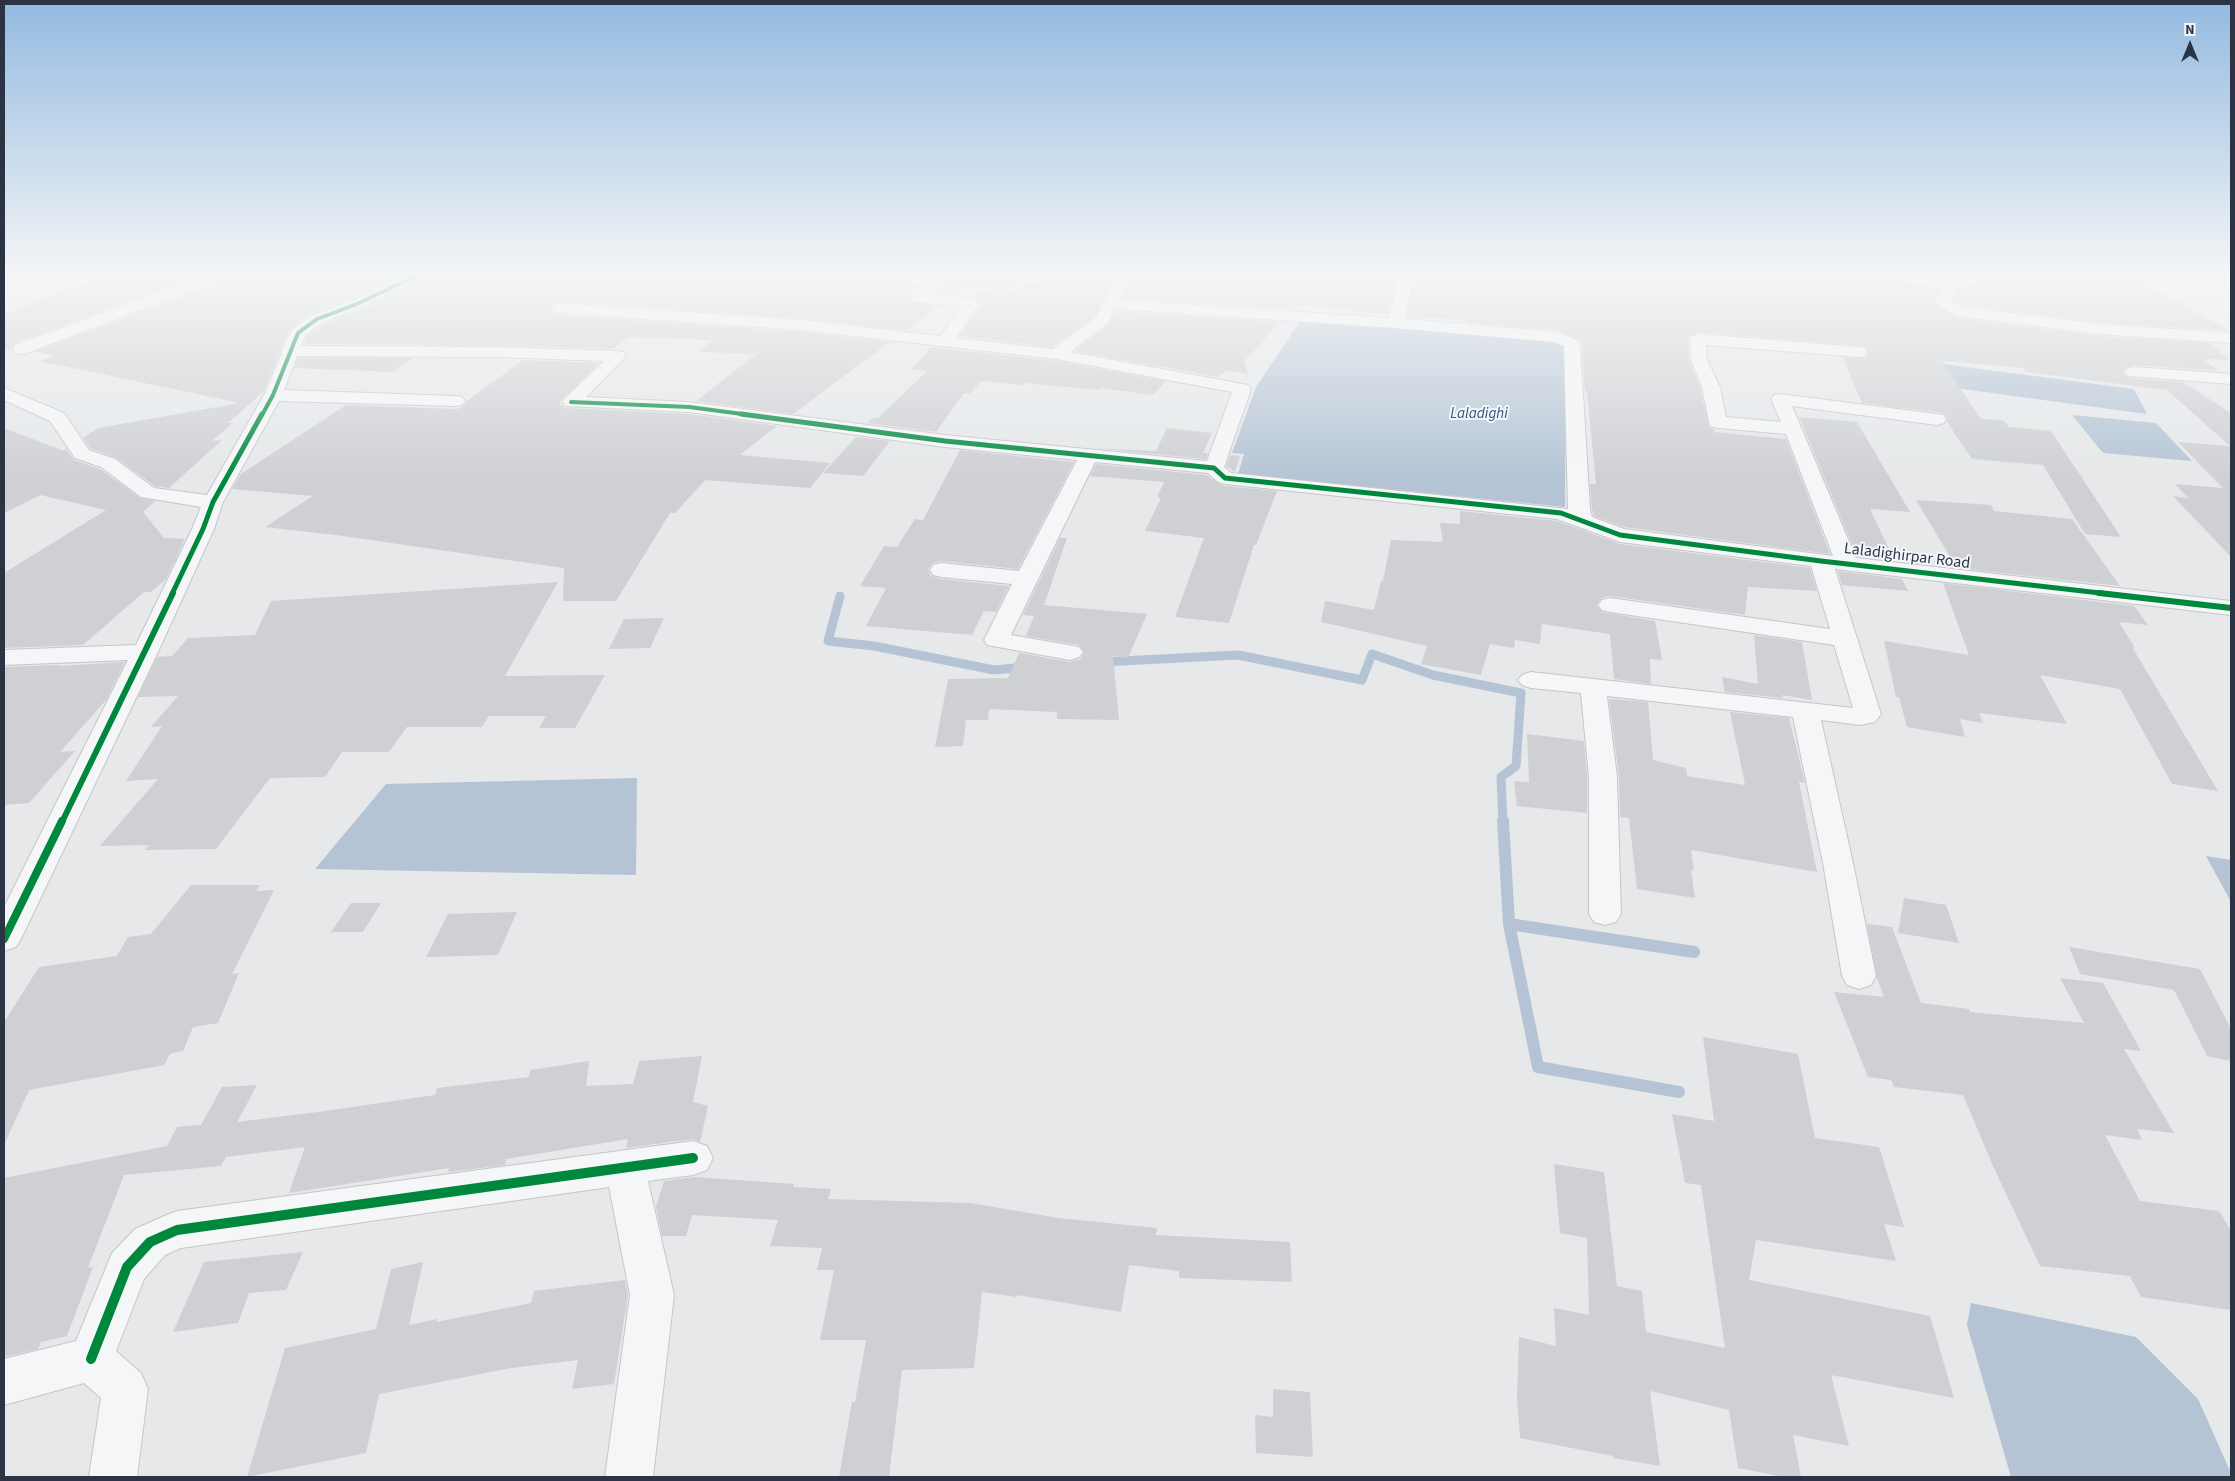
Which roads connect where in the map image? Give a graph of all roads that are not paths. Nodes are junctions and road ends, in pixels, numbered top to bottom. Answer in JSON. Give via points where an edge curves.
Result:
{"nodes":[{"id":1,"x":37,"y":343,"type":"edge"},
{"id":2,"x":294,"y":343,"type":"edge"},
{"id":3,"x":955,"y":343,"type":"edge"},
{"id":4,"x":1071,"y":343,"type":"edge"},
{"id":5,"x":1570,"y":343,"type":"edge"},
{"id":6,"x":1698,"y":343,"type":"edge"},
{"id":7,"x":1749,"y":343,"type":"edge"},
{"id":8,"x":21,"y":349,"type":"dead end"},
{"id":9,"x":290,"y":351,"type":"junction"},
{"id":10,"x":1859,"y":352,"type":"dead end"},
{"id":11,"x":1056,"y":354,"type":"junction"},
{"id":12,"x":2134,"y":372,"type":"dead end"},
{"id":13,"x":2231,"y":379,"type":"edge"},
{"id":14,"x":4,"y":393,"type":"edge"},
{"id":15,"x":273,"y":395,"type":"junction"},
{"id":16,"x":456,"y":401,"type":"dead end"},
{"id":17,"x":1937,"y":419,"type":"dead end"},
{"id":18,"x":1793,"y":429,"type":"junction"},
{"id":19,"x":1088,"y":457,"type":"junction"},
{"id":20,"x":1214,"y":468,"type":"junction"},
{"id":21,"x":213,"y":502,"type":"junction"},
{"id":22,"x":1582,"y":521,"type":"junction"},
{"id":23,"x":1834,"y":562,"type":"junction"},
{"id":24,"x":941,"y":570,"type":"dead end"},
{"id":25,"x":1028,"y":578,"type":"junction"},
{"id":26,"x":1610,"y":605,"type":"dead end"},
{"id":27,"x":2231,"y":608,"type":"edge"},
{"id":28,"x":1845,"y":639,"type":"junction"},
{"id":29,"x":145,"y":652,"type":"junction"},
{"id":30,"x":1070,"y":652,"type":"dead end"},
{"id":31,"x":4,"y":657,"type":"edge"},
{"id":32,"x":1531,"y":680,"type":"dead end"},
{"id":33,"x":1593,"y":686,"type":"junction"},
{"id":34,"x":1805,"y":710,"type":"junction"},
{"id":35,"x":1605,"y":914,"type":"dead end"},
{"id":36,"x":4,"y":940,"type":"edge"},
{"id":37,"x":1859,"y":976,"type":"dead end"},
{"id":38,"x":693,"y":1158,"type":"dead end"},
{"id":39,"x":625,"y":1168,"type":"junction"},
{"id":40,"x":91,"y":1359,"type":"junction"},
{"id":41,"x":4,"y":1382,"type":"edge"},
{"id":42,"x":113,"y":1477,"type":"edge"},
{"id":43,"x":629,"y":1477,"type":"edge"}],
"edges":[{"from":1,"to":8,"type":"street"},
{"from":2,"to":9,"type":"street"},
{"from":3,"to":11,"type":"street"},
{"from":4,"to":11,"type":"street"},
{"from":5,"to":22,"type":"street"},
{"from":6,"to":18,"type":"street","via":[[1699,360],[1711,387],[1718,422]]},
{"from":7,"to":10,"type":"street"},
{"from":9,"to":15,"type":"street"},
{"from":9,"to":19,"type":"street","via":[[618,356],[571,402],[689,407],[945,442]]},
{"from":11,"to":20,"type":"street","via":[[1242,389]]},
{"from":12,"to":13,"type":"street"},
{"from":14,"to":21,"type":"street","via":[[57,417],[82,454],[108,463],[148,494]]},
{"from":15,"to":16,"type":"street"},
{"from":15,"to":21,"type":"street"},
{"from":17,"to":18,"type":"street","via":[[1780,399]]},
{"from":18,"to":23,"type":"street"},
{"from":19,"to":20,"type":"street"},
{"from":19,"to":25,"type":"street"},
{"from":20,"to":22,"type":"street","name":"Laladighirpar Road","via":[[1225,478],[1561,513]]},
{"from":21,"to":29,"type":"street"},
{"from":22,"to":23,"type":"street","name":"Laladighirpar Road","via":[[1620,535]]},
{"from":23,"to":27,"type":"street","name":"Laladighirpar Road"},
{"from":23,"to":28,"type":"street"},
{"from":24,"to":25,"type":"street"},
{"from":25,"to":30,"type":"street","via":[[996,640]]},
{"from":26,"to":28,"type":"street"},
{"from":28,"to":34,"type":"street","via":[[1868,714],[1860,717]]},
{"from":29,"to":31,"type":"street"},
{"from":29,"to":36,"type":"street"},
{"from":32,"to":33,"type":"street"},
{"from":33,"to":34,"type":"street"},
{"from":33,"to":35,"type":"street","via":[[1602,777]]},
{"from":34,"to":37,"type":"street"},
{"from":38,"to":39,"type":"street"},
{"from":39,"to":40,"type":"street","via":[[177,1230],[150,1242],[127,1267]]},
{"from":39,"to":43,"type":"street","via":[[652,1295]]},
{"from":40,"to":41,"type":"street"},
{"from":40,"to":42,"type":"street","via":[[125,1388]]}]}
